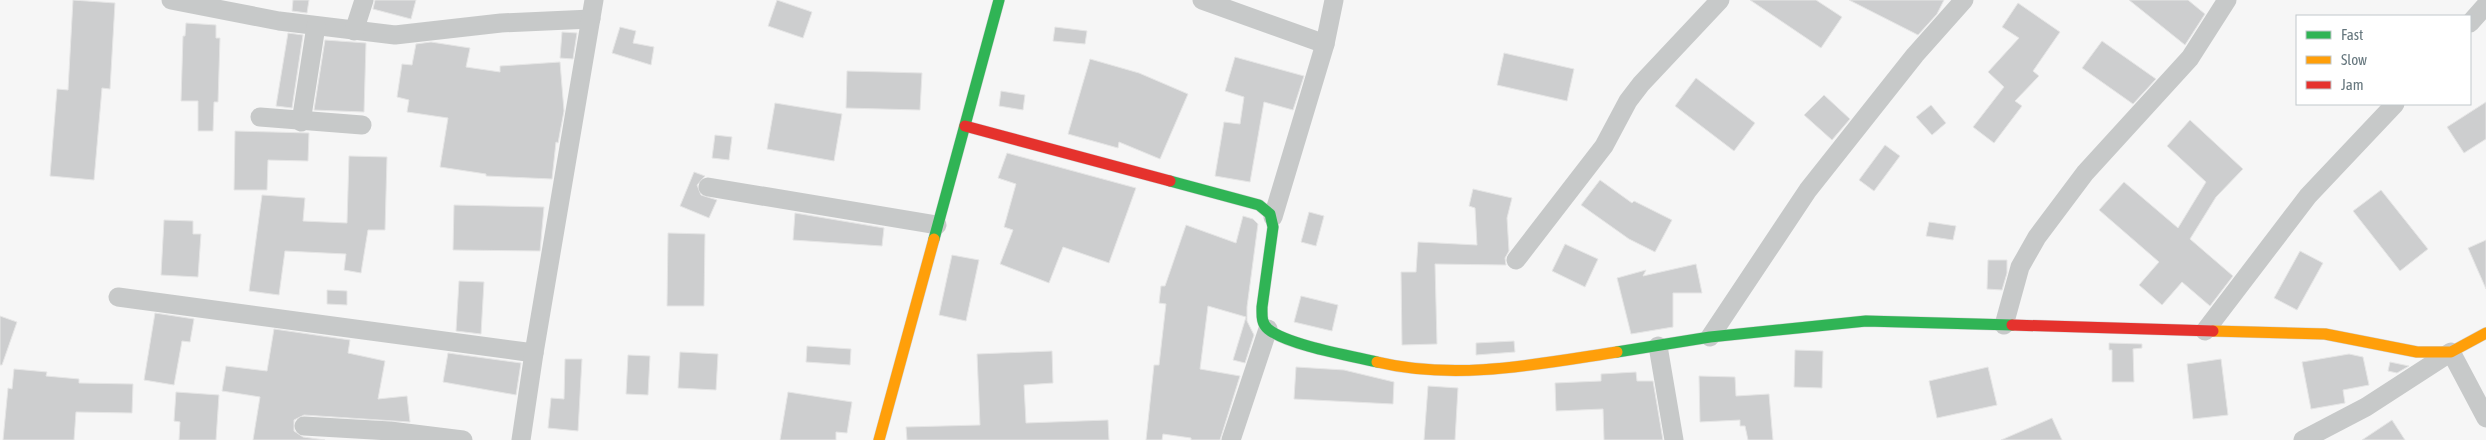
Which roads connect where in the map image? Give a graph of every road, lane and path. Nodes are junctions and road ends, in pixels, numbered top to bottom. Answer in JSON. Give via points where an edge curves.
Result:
{"nodes":[{"id":1,"x":171,"y":0,"type":"edge"},
{"id":2,"x":364,"y":0,"type":"edge"},
{"id":3,"x":594,"y":0,"type":"edge"},
{"id":4,"x":999,"y":0,"type":"edge"},
{"id":5,"x":1202,"y":0,"type":"edge"},
{"id":6,"x":1334,"y":0,"type":"edge"},
{"id":7,"x":1720,"y":0,"type":"edge"},
{"id":8,"x":1964,"y":0,"type":"edge"},
{"id":9,"x":2227,"y":0,"type":"edge"},
{"id":10,"x":2486,"y":5,"type":"edge"},
{"id":11,"x":590,"y":18,"type":"junction"},
{"id":12,"x":2471,"y":23,"type":"edge"},
{"id":13,"x":316,"y":26,"type":"junction"},
{"id":14,"x":354,"y":32,"type":"junction"},
{"id":15,"x":1325,"y":44,"type":"junction"},
{"id":16,"x":2393,"y":105,"type":"edge"},
{"id":17,"x":260,"y":117,"type":"dead end"},
{"id":18,"x":301,"y":122,"type":"junction"},
{"id":19,"x":362,"y":125,"type":"dead end"},
{"id":20,"x":965,"y":126,"type":"junction"},
{"id":21,"x":708,"y":187,"type":"dead end"},
{"id":22,"x":1273,"y":216,"type":"junction"},
{"id":23,"x":937,"y":226,"type":"junction"},
{"id":24,"x":1516,"y":260,"type":"dead end"},
{"id":25,"x":118,"y":297,"type":"dead end"},
{"id":26,"x":2004,"y":325,"type":"junction"},
{"id":27,"x":1268,"y":330,"type":"junction"},
{"id":28,"x":2205,"y":331,"type":"junction"},
{"id":29,"x":2486,"y":333,"type":"edge"},
{"id":30,"x":1710,"y":338,"type":"junction"},
{"id":31,"x":1658,"y":346,"type":"junction"},
{"id":32,"x":2451,"y":352,"type":"junction"},
{"id":33,"x":534,"y":353,"type":"junction"},
{"id":34,"x":2486,"y":418,"type":"edge"},
{"id":35,"x":304,"y":426,"type":"dead end"},
{"id":36,"x":464,"y":440,"type":"edge"},
{"id":37,"x":521,"y":440,"type":"edge"},
{"id":38,"x":879,"y":440,"type":"edge"},
{"id":39,"x":1231,"y":440,"type":"edge"},
{"id":40,"x":1674,"y":440,"type":"edge"},
{"id":41,"x":2303,"y":440,"type":"edge"}],
"edges":[{"from":1,"to":13,"type":"street"},
{"from":2,"to":14,"type":"street"},
{"from":3,"to":11,"type":"street"},
{"from":4,"to":20,"type":"street"},
{"from":5,"to":15,"type":"street"},
{"from":6,"to":15,"type":"street"},
{"from":7,"to":24,"type":"street","via":[[1641,84],[1604,146]]},
{"from":8,"to":30,"type":"street","via":[[1915,55],[1808,190]]},
{"from":9,"to":26,"type":"street","via":[[2190,58],[2085,173],[2037,237],[2020,267]]},
{"from":10,"to":12,"type":"street"},
{"from":11,"to":14,"type":"street","via":[[500,22],[395,36]]},
{"from":11,"to":33,"type":"street"},
{"from":13,"to":14,"type":"street"},
{"from":13,"to":18,"type":"street"},
{"from":15,"to":22,"type":"street"},
{"from":16,"to":28,"type":"street","via":[[2308,196]]},
{"from":17,"to":18,"type":"street"},
{"from":18,"to":19,"type":"street"},
{"from":20,"to":22,"type":"street","via":[[1259,206]]},
{"from":20,"to":23,"type":"street"},
{"from":21,"to":23,"type":"street"},
{"from":22,"to":27,"type":"street","via":[[1262,307],[1262,320]]},
{"from":23,"to":38,"type":"street"},
{"from":25,"to":33,"type":"street"},
{"from":26,"to":28,"type":"street"},
{"from":26,"to":30,"type":"street","via":[[1866,321]]},
{"from":27,"to":31,"type":"street","via":[[1300,344],[1401,368],[1458,372],[1528,366]]},
{"from":27,"to":39,"type":"street"},
{"from":28,"to":32,"type":"street","via":[[2325,334],[2417,352]]},
{"from":29,"to":32,"type":"street"},
{"from":30,"to":31,"type":"street"},
{"from":31,"to":40,"type":"street"},
{"from":32,"to":34,"type":"street"},
{"from":32,"to":41,"type":"street","via":[[2366,406]]},
{"from":33,"to":37,"type":"street"},
{"from":35,"to":36,"type":"street","via":[[390,431]]}]}
